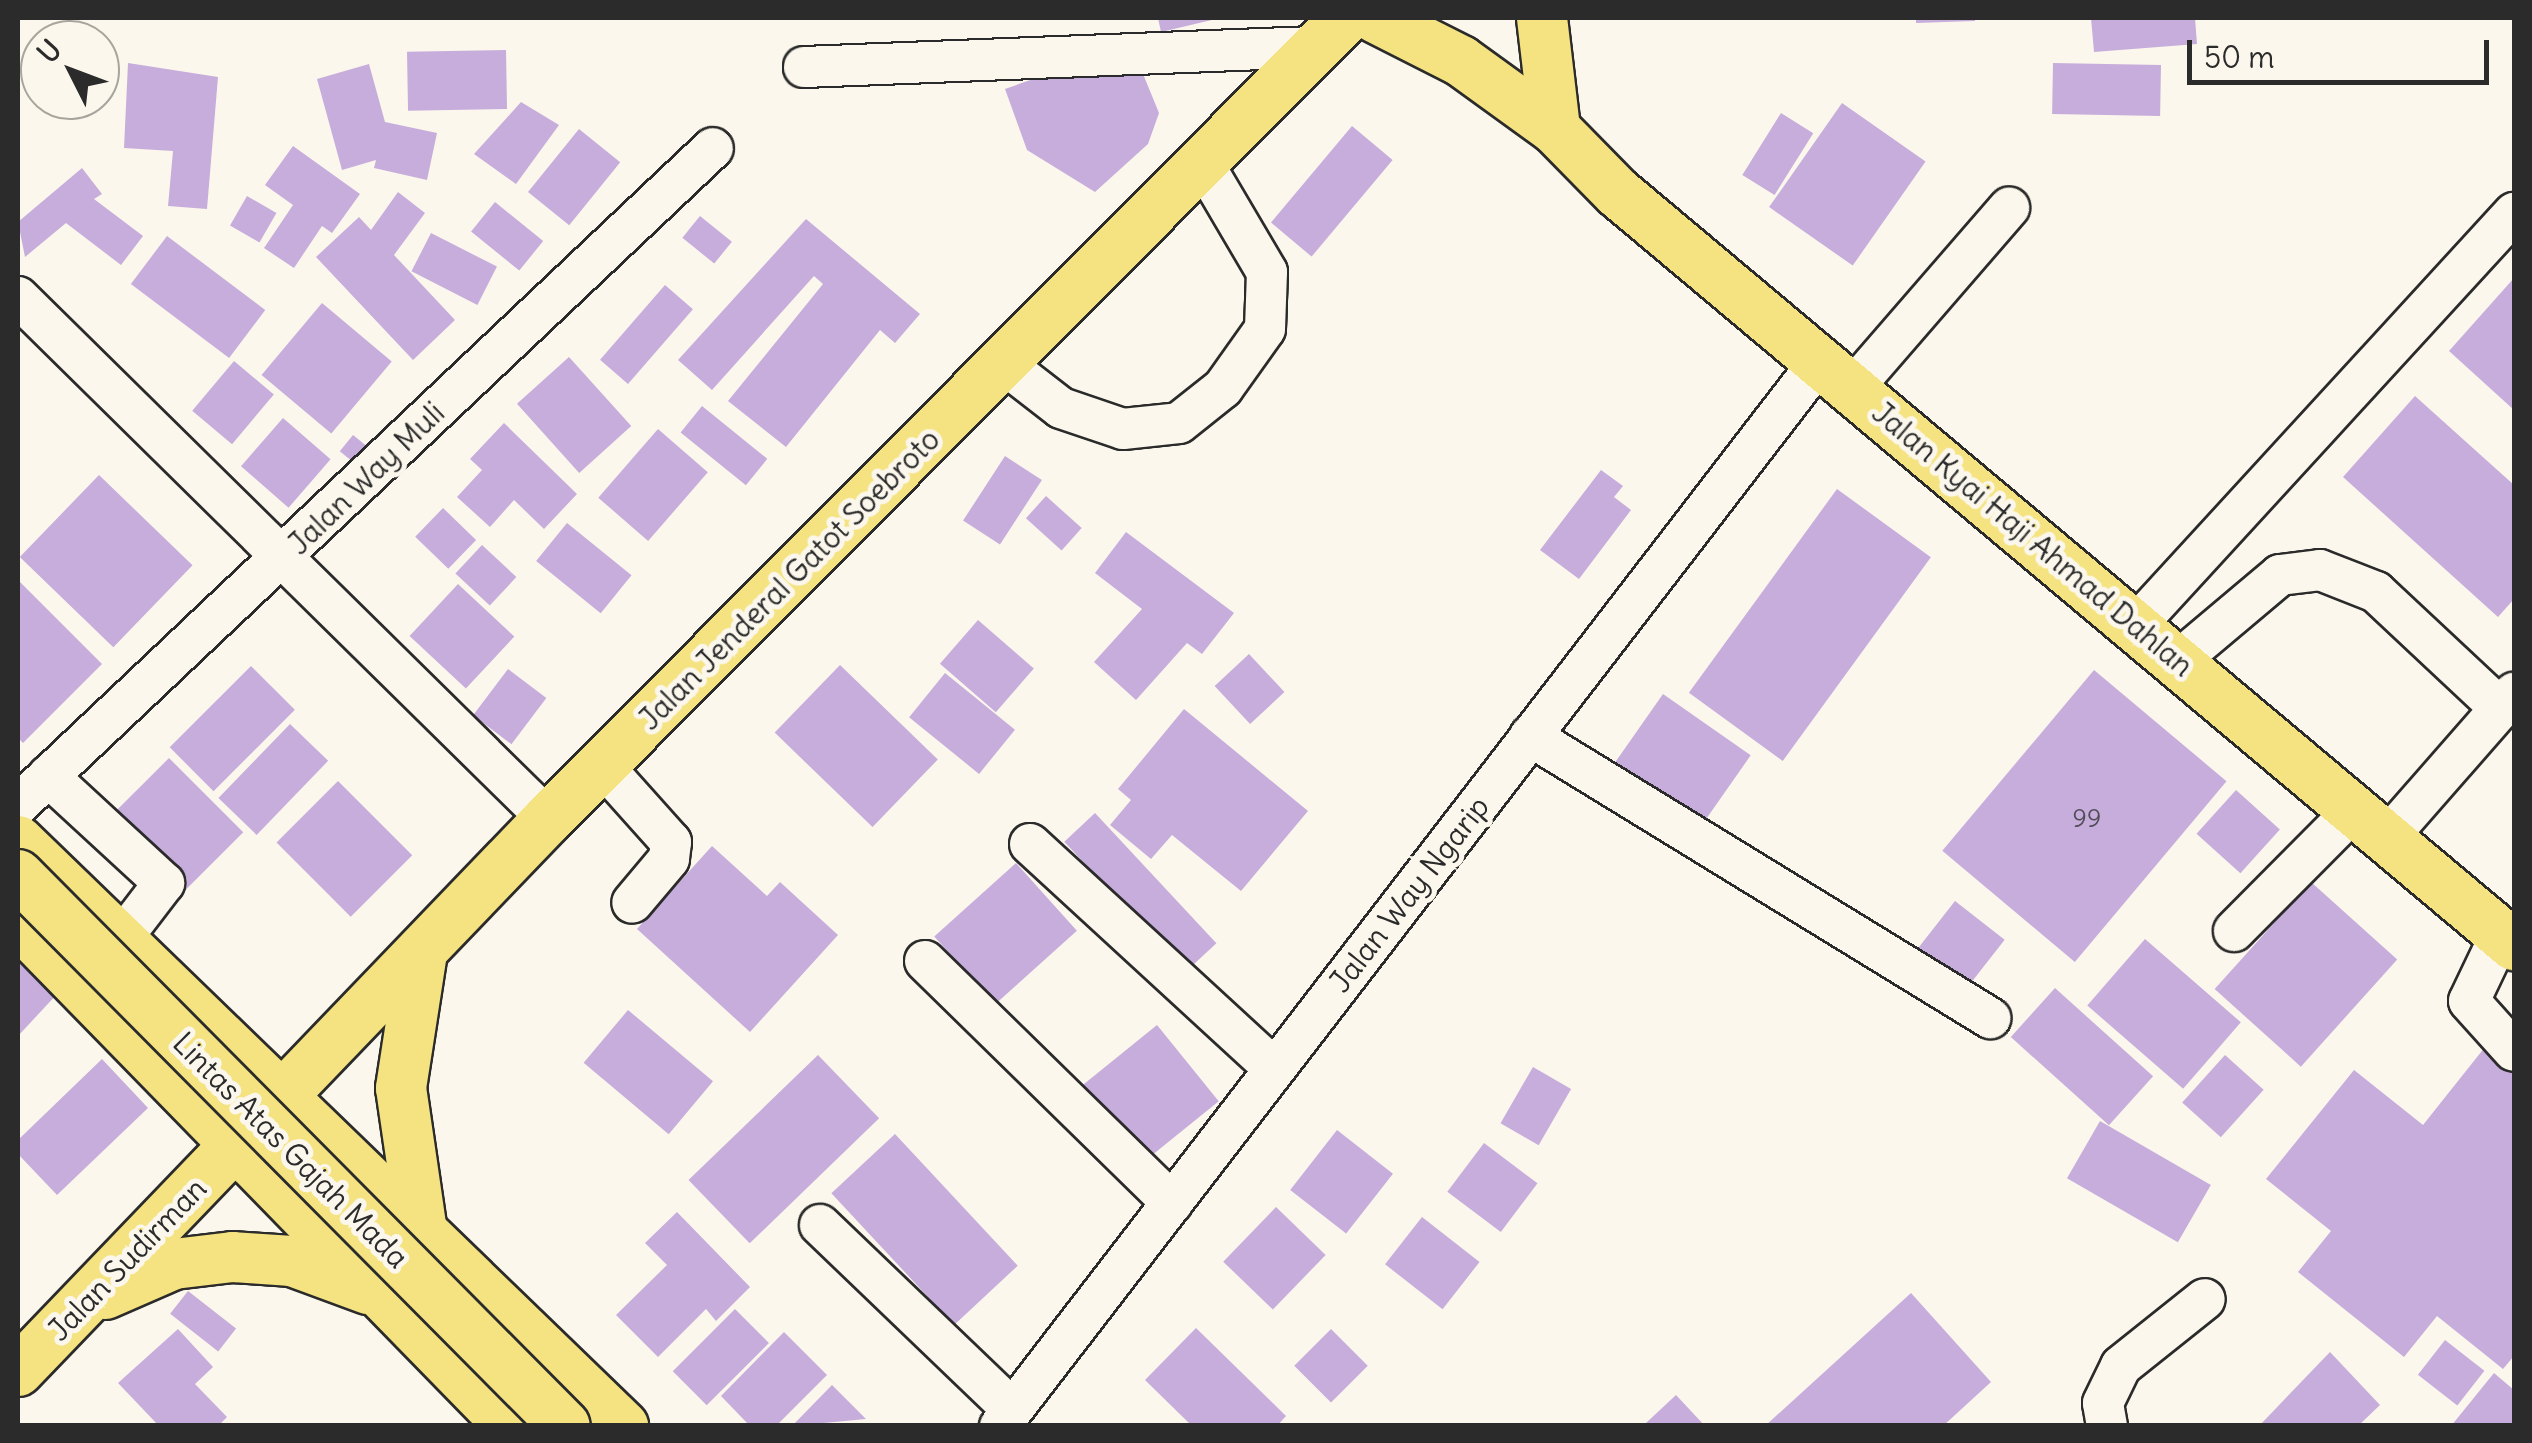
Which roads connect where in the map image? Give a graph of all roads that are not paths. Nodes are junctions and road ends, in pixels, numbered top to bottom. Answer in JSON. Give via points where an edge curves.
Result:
{"nodes":[{"id":1,"x":1376,"y":18,"type":"edge"},
{"id":2,"x":1542,"y":18,"type":"edge"},
{"id":3,"x":1329,"y":32,"type":"edge"},
{"id":4,"x":804,"y":67,"type":"dead end"},
{"id":5,"x":1555,"y":129,"type":"junction"},
{"id":6,"x":712,"y":148,"type":"dead end"},
{"id":7,"x":1204,"y":165,"type":"junction"},
{"id":8,"x":2009,"y":208,"type":"dead end"},
{"id":9,"x":2514,"y":213,"type":"edge"},
{"id":10,"x":18,"y":297,"type":"edge"},
{"id":11,"x":1004,"y":363,"type":"junction"},
{"id":12,"x":1835,"y":376,"type":"junction"},
{"id":13,"x":280,"y":559,"type":"junction"},
{"id":14,"x":2137,"y":624,"type":"junction"},
{"id":15,"x":2179,"y":660,"type":"junction"},
{"id":16,"x":2508,"y":701,"type":"edge"},
{"id":17,"x":1530,"y":736,"type":"junction"},
{"id":18,"x":603,"y":766,"type":"junction"},
{"id":19,"x":48,"y":776,"type":"junction"},
{"id":20,"x":18,"y":805,"type":"edge"},
{"id":21,"x":548,"y":819,"type":"junction"},
{"id":22,"x":2371,"y":824,"type":"junction"},
{"id":23,"x":18,"y":840,"type":"edge"},
{"id":24,"x":1030,"y":844,"type":"dead end"},
{"id":25,"x":18,"y":875,"type":"edge"},
{"id":26,"x":632,"y":903,"type":"dead end"},
{"id":27,"x":18,"y":922,"type":"edge"},
{"id":28,"x":2234,"y":931,"type":"dead end"},
{"id":29,"x":122,"y":938,"type":"junction"},
{"id":30,"x":2508,"y":940,"type":"edge"},
{"id":31,"x":422,"y":952,"type":"junction"},
{"id":32,"x":925,"y":962,"type":"dead end"},
{"id":33,"x":1990,"y":1018,"type":"dead end"},
{"id":34,"x":2514,"y":1051,"type":"edge"},
{"id":35,"x":1274,"y":1068,"type":"junction"},
{"id":36,"x":286,"y":1093,"type":"junction"},
{"id":37,"x":236,"y":1146,"type":"junction"},
{"id":38,"x":1172,"y":1202,"type":"junction"},
{"id":39,"x":421,"y":1225,"type":"junction"},
{"id":40,"x":820,"y":1225,"type":"dead end"},
{"id":41,"x":384,"y":1297,"type":"junction"},
{"id":42,"x":2205,"y":1299,"type":"dead end"},
{"id":43,"x":68,"y":1319,"type":"junction"},
{"id":44,"x":18,"y":1371,"type":"edge"},
{"id":45,"x":1006,"y":1418,"type":"edge"},
{"id":46,"x":510,"y":1426,"type":"edge"},
{"id":47,"x":565,"y":1426,"type":"edge"},
{"id":48,"x":623,"y":1426,"type":"edge"},
{"id":49,"x":2107,"y":1426,"type":"edge"}],
"edges":[{"from":1,"to":5,"type":"main road","name":"Jalan Kyai Haji Ahmad Dahlan","via":[[1461,60]]},
{"from":2,"to":5,"type":"main road"},
{"from":3,"to":4,"type":"street"},
{"from":3,"to":7,"type":"main road","name":"Jalan Jenderal Gatot Soebroto"},
{"from":5,"to":12,"type":"main road","name":"Jalan Kyai Haji Ahmad Dahlan"},
{"from":6,"to":13,"type":"street","name":"Jalan Way Muli"},
{"from":7,"to":11,"type":"main road","name":"Jalan Jenderal Gatot Soebroto"},
{"from":7,"to":11,"type":"street","via":[[1267,272],[1265,329],[1224,388],[1179,423],[1123,428],[1061,408]]},
{"from":8,"to":12,"type":"street","name":"Jalan Way Ngarip"},
{"from":9,"to":14,"type":"street"},
{"from":10,"to":13,"type":"street"},
{"from":11,"to":18,"type":"main road","name":"Jalan Jenderal Gatot Soebroto"},
{"from":12,"to":14,"type":"main road","name":"Jalan Kyai Haji Ahmad Dahlan"},
{"from":12,"to":17,"type":"street","name":"Jalan Way Ngarip"},
{"from":13,"to":19,"type":"street","name":"Jalan Way Muli"},
{"from":13,"to":21,"type":"street"},
{"from":14,"to":15,"type":"main road","name":"Jalan Kyai Haji Ahmad Dahlan"},
{"from":15,"to":16,"type":"street","via":[[2280,575],[2320,570],[2376,592]]},
{"from":15,"to":22,"type":"main road","name":"Jalan Kyai Haji Ahmad Dahlan"},
{"from":16,"to":22,"type":"street"},
{"from":17,"to":33,"type":"street"},
{"from":17,"to":35,"type":"street","name":"Jalan Way Ngarip"},
{"from":18,"to":21,"type":"main road","name":"Jalan Jenderal Gatot Soebroto"},
{"from":18,"to":26,"type":"street","via":[[670,842],[669,859]]},
{"from":19,"to":20,"type":"street","name":"Jalan Way Muli"},
{"from":19,"to":29,"type":"street","via":[[164,883]]},
{"from":21,"to":31,"type":"main road","name":"Jalan Jenderal Gatot Soebroto"},
{"from":22,"to":28,"type":"street"},
{"from":22,"to":30,"type":"main road","name":"Jalan Kyai Haji Ahmad Dahlan"},
{"from":23,"to":29,"type":"main road"},
{"from":24,"to":35,"type":"street"},
{"from":25,"to":47,"type":"main road","name":"Lintas Atas Gajah Mada","bridge":true},
{"from":27,"to":37,"type":"main road"},
{"from":29,"to":36,"type":"main road"},
{"from":30,"to":34,"type":"street","via":[[2469,1000]]},
{"from":31,"to":36,"type":"main road","name":"Jalan Jenderal Gatot Soebroto"},
{"from":31,"to":39,"type":"main road","via":[[402,1077]]},
{"from":32,"to":38,"type":"street"},
{"from":35,"to":38,"type":"street","name":"Jalan Way Ngarip"},
{"from":36,"to":37,"type":"main road","name":"Jalan Jenderal Gatot Soebroto"},
{"from":36,"to":39,"type":"main road"},
{"from":37,"to":41,"type":"main road"},
{"from":37,"to":43,"type":"main road","name":"Jalan Sudirman"},
{"from":38,"to":45,"type":"street","name":"Jalan Way Ngarip"},
{"from":39,"to":48,"type":"main road"},
{"from":40,"to":45,"type":"street"},
{"from":41,"to":43,"type":"main road","via":[[321,1269],[233,1256],[145,1274]]},
{"from":41,"to":46,"type":"main road"},
{"from":42,"to":49,"type":"street","via":[[2121,1366],[2103,1403]]},
{"from":43,"to":44,"type":"main road","name":"Jalan Sudirman"}]}
